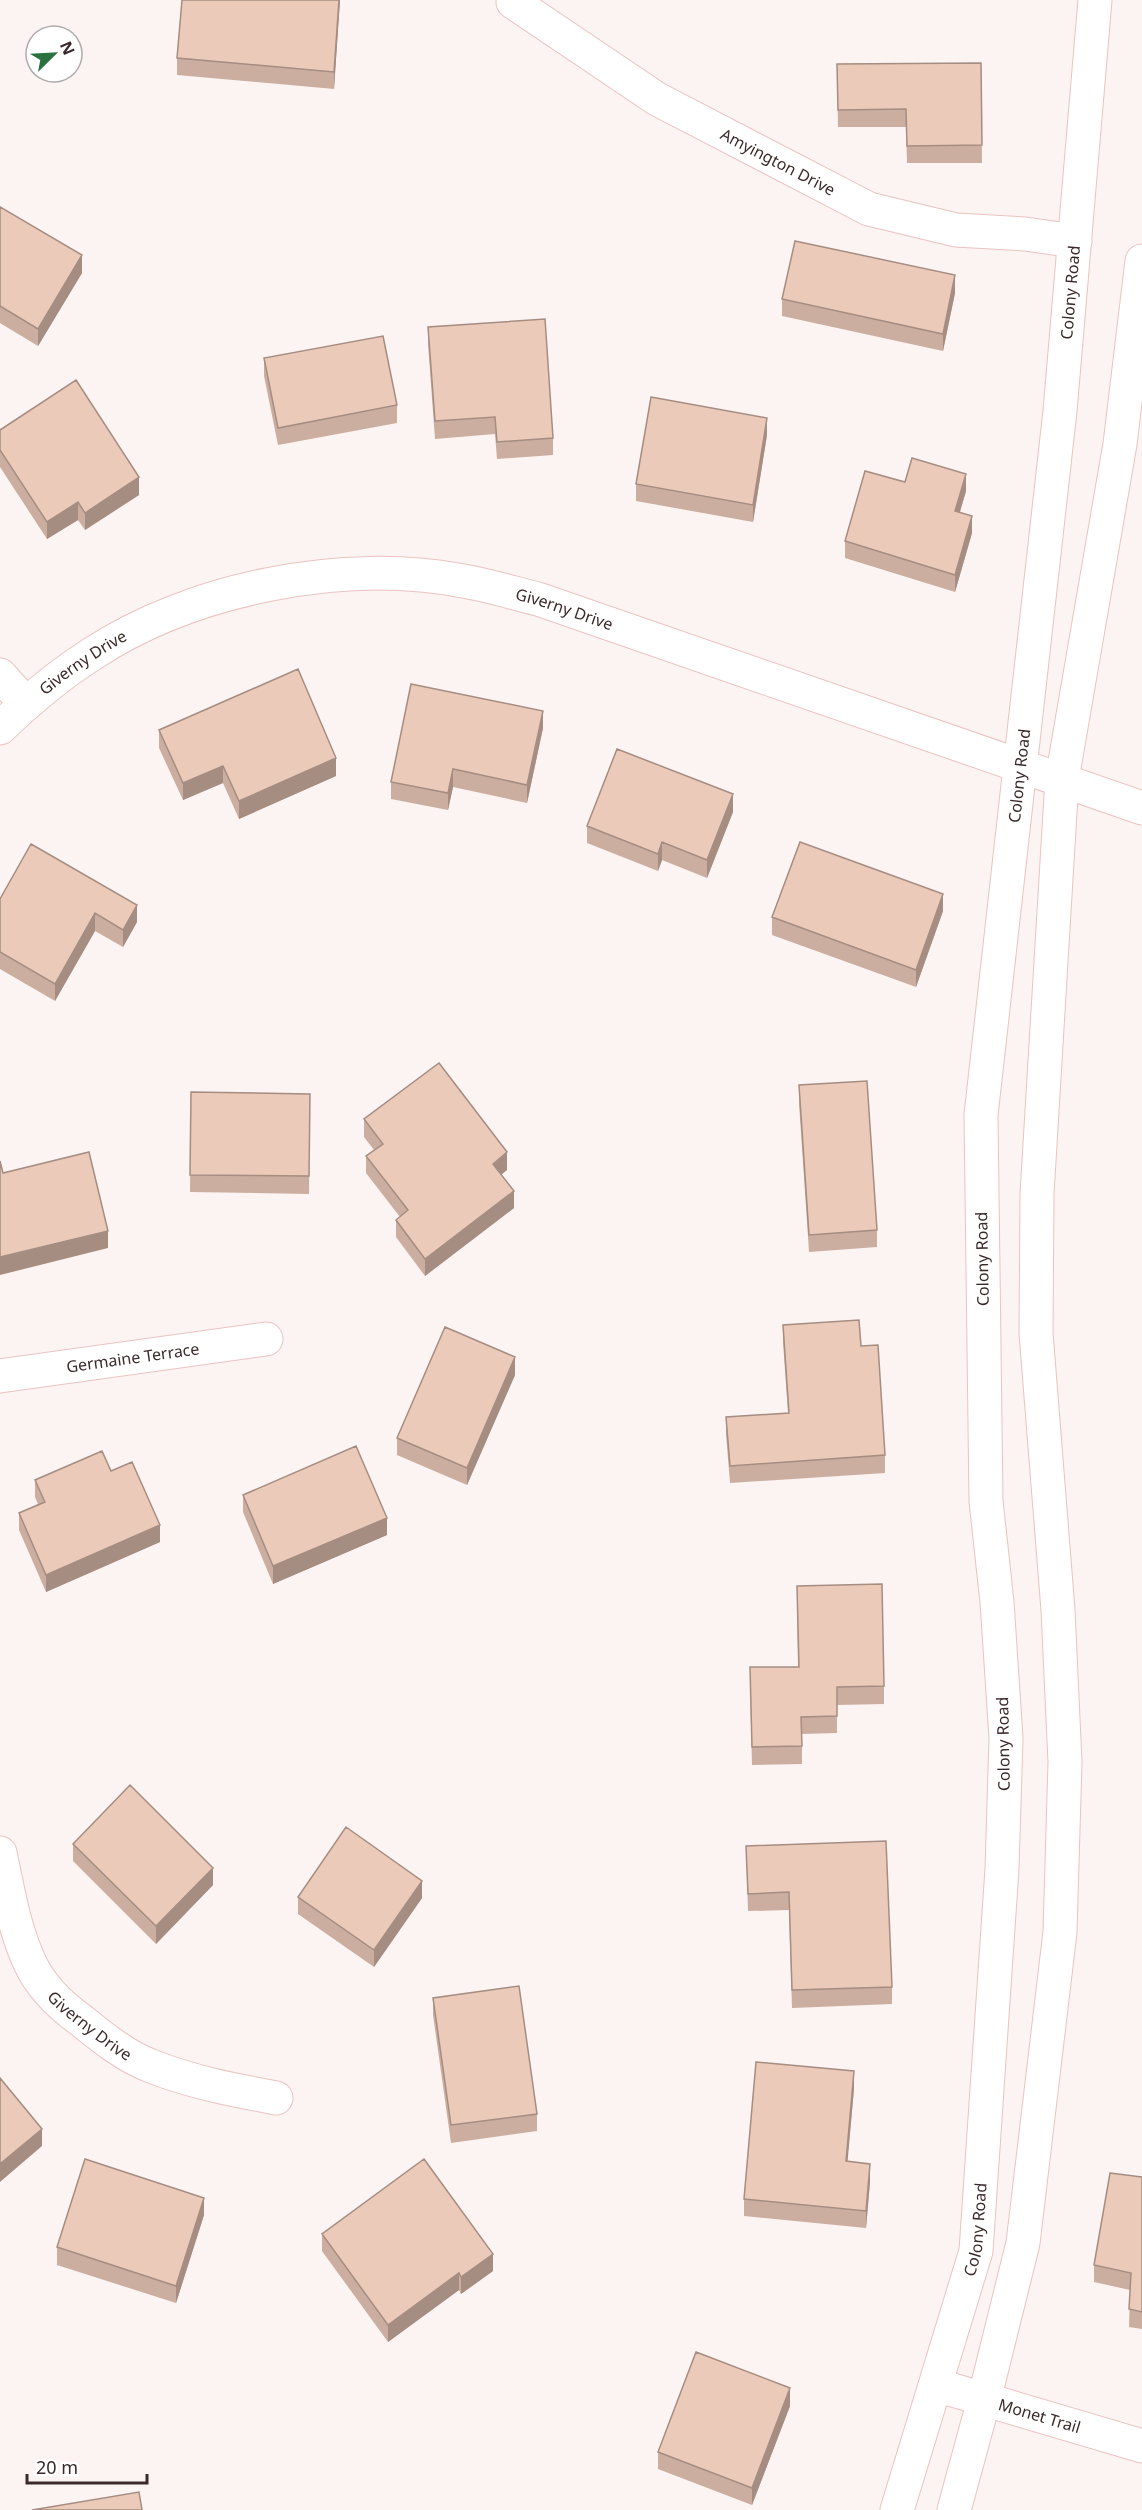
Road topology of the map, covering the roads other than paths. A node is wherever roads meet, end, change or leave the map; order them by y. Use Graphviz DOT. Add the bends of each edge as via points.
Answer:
graph roads {
  1 [pos="1095,0"];
  2 [pos="513,2"];
  3 [pos="1075,241"];
  4 [pos="1142,261"];
  5 [pos="0,675"];
  6 [pos="26,704"];
  7 [pos="0,728"];
  8 [pos="1022,766"];
  9 [pos="1062,779"];
  10 [pos="1142,808"];
  11 [pos="266,1339"];
  12 [pos="0,1376"];
  13 [pos="0,1853"];
  14 [pos="276,2098"];
  15 [pos="936,2385"];
  16 [pos="984,2400"];
  17 [pos="1142,2446"];
  18 [pos="897,2510"];
  19 [pos="954,2510"];
  1 -- 3 [label="main road, Colony Road"];
  2 -- 3 [label="main road, Amyington Drive" via="657,99 869,209 956,230"];
  3 -- 8 [label="main road, Colony Road"];
  4 -- 9 [label="main road" via="1120,444"];
  5 -- 6 [label="main road"];
  6 -- 7 [label="main road, Giverny Drive"];
  6 -- 8 [label="main road, Giverny Drive" via="92,654 126,634 199,603 314,576 384,573 462,580 538,599"];
  8 -- 9 [label="main road, Giverny Drive"];
  8 -- 15 [label="main road, Colony Road" via="981,1115 986,1501 1006,1738 1002,1869 976,2251"];
  9 -- 10 [label="main road, Giverny Drive"];
  9 -- 16 [label="main road" via="1037,1194 1036,1322 1058,1610 1065,1762 1060,1932 1023,2243"];
  11 -- 12 [label="main road, Germaine Terrace"];
  13 -- 14 [label="main road, Giverny Drive" via="16,1926 30,1964 64,2008 115,2047 150,2066"];
  15 -- 16 [label="main road, Monet Trail"];
  15 -- 18 [label="main road, Colony Road"];
  16 -- 17 [label="main road, Monet Trail"];
  16 -- 19 [label="main road"];
}
